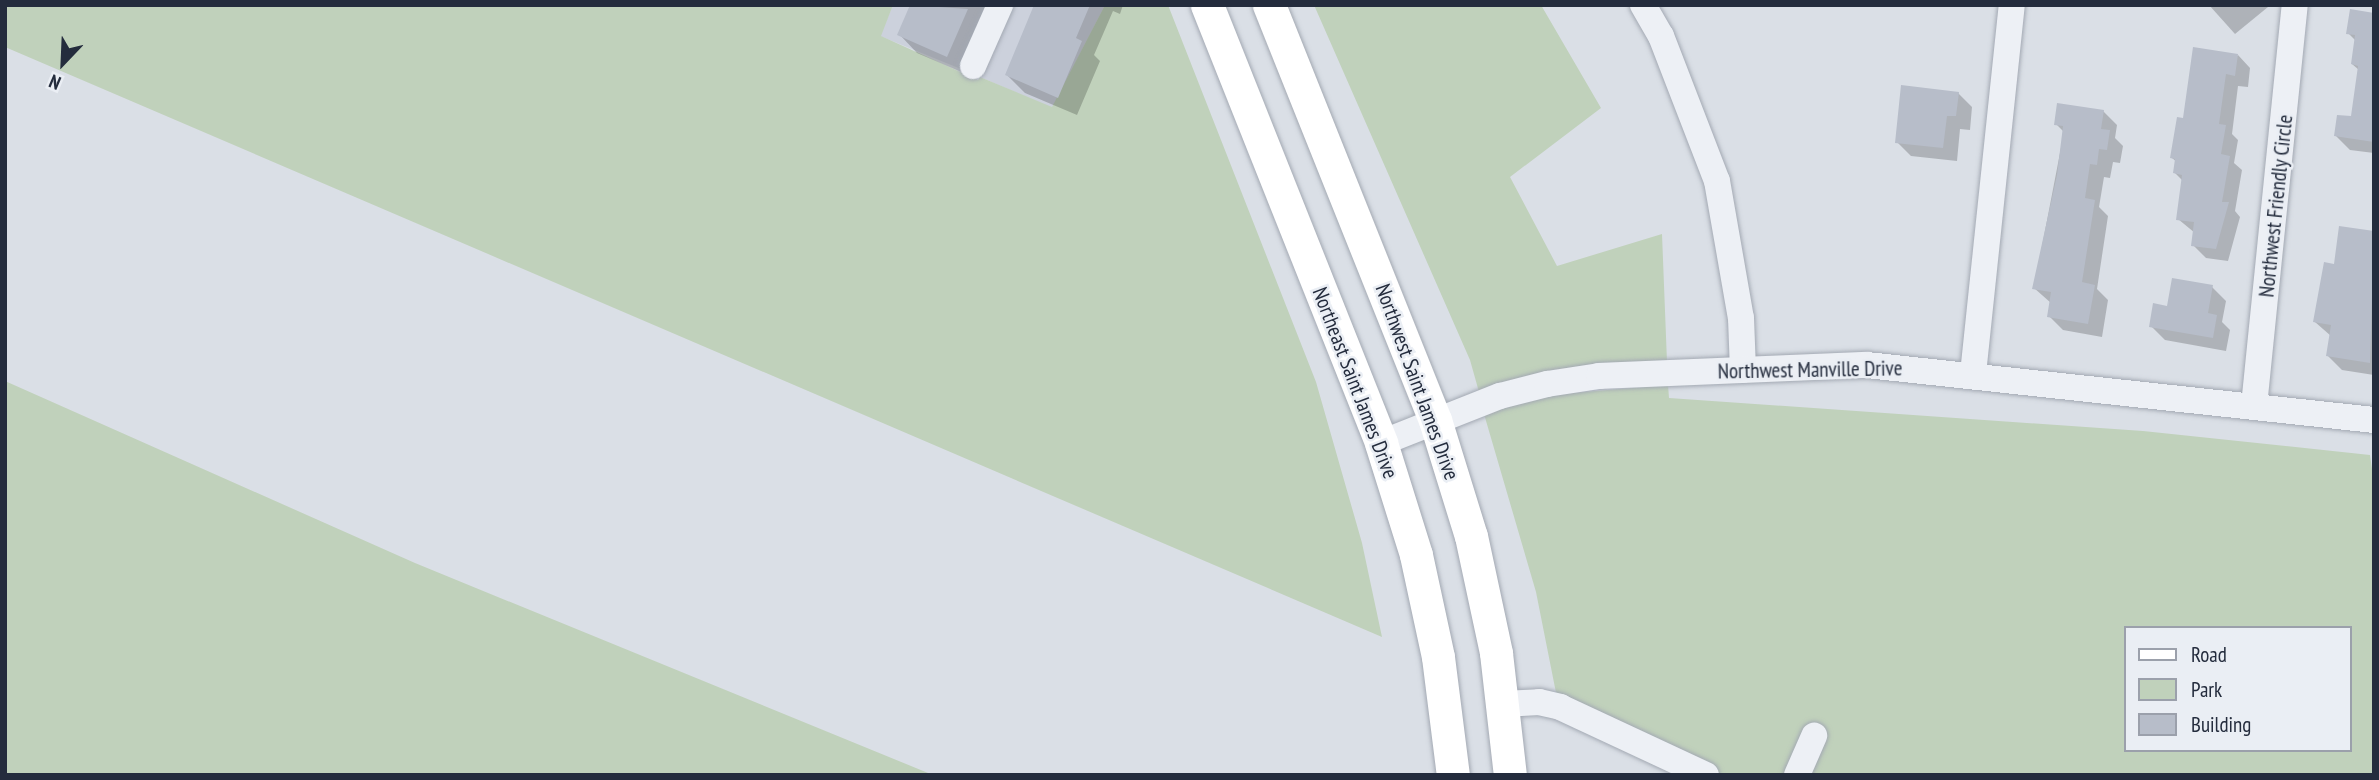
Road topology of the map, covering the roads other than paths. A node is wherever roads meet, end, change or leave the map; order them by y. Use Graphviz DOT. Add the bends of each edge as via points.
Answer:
graph roads {
  1 [pos="1000,5"];
  2 [pos="1207,5"];
  3 [pos="1269,5"];
  4 [pos="1643,5"];
  5 [pos="2012,5"];
  6 [pos="2295,5"];
  7 [pos="973,66"];
  8 [pos="1743,370"];
  9 [pos="1973,373"];
  10 [pos="2254,406"];
  11 [pos="1435,420"];
  12 [pos="2374,421"];
  13 [pos="1381,443"];
  14 [pos="1503,704"];
  15 [pos="1814,736"];
  16 [pos="1453,775"];
  17 [pos="1510,775"];
  18 [pos="1706,775"];
  19 [pos="1797,775"];
  1 -- 7 [label="street"];
  2 -- 13 [label="main road, Northeast Saint James Drive"];
  3 -- 11 [label="main road, Northwest Saint James Drive"];
  4 -- 8 [label="street" via="1675,69 1717,181 1741,318"];
  5 -- 9 [label="street"];
  6 -- 10 [label="street, Northwest Friendly Circle"];
  8 -- 9 [label="street, Northwest Manville Drive" via="1867,365"];
  8 -- 11 [label="street, Northwest Manville Drive" via="1599,376 1547,384"];
  9 -- 10 [label="street, Northwest Manville Drive"];
  10 -- 12 [label="street, Northwest Manville Drive"];
  11 -- 13 [label="street, Northwest Manville Drive"];
  11 -- 14 [label="main road, Northwest Saint James Drive" via="1471,536"];
  13 -- 16 [label="main road, Northeast Saint James Drive" via="1416,555 1438,657"];
  14 -- 17 [label="main road, Northwest Saint James Drive"];
  14 -- 18 [label="street" via="1539,702 1560,707"];
  15 -- 19 [label="street"];
}
